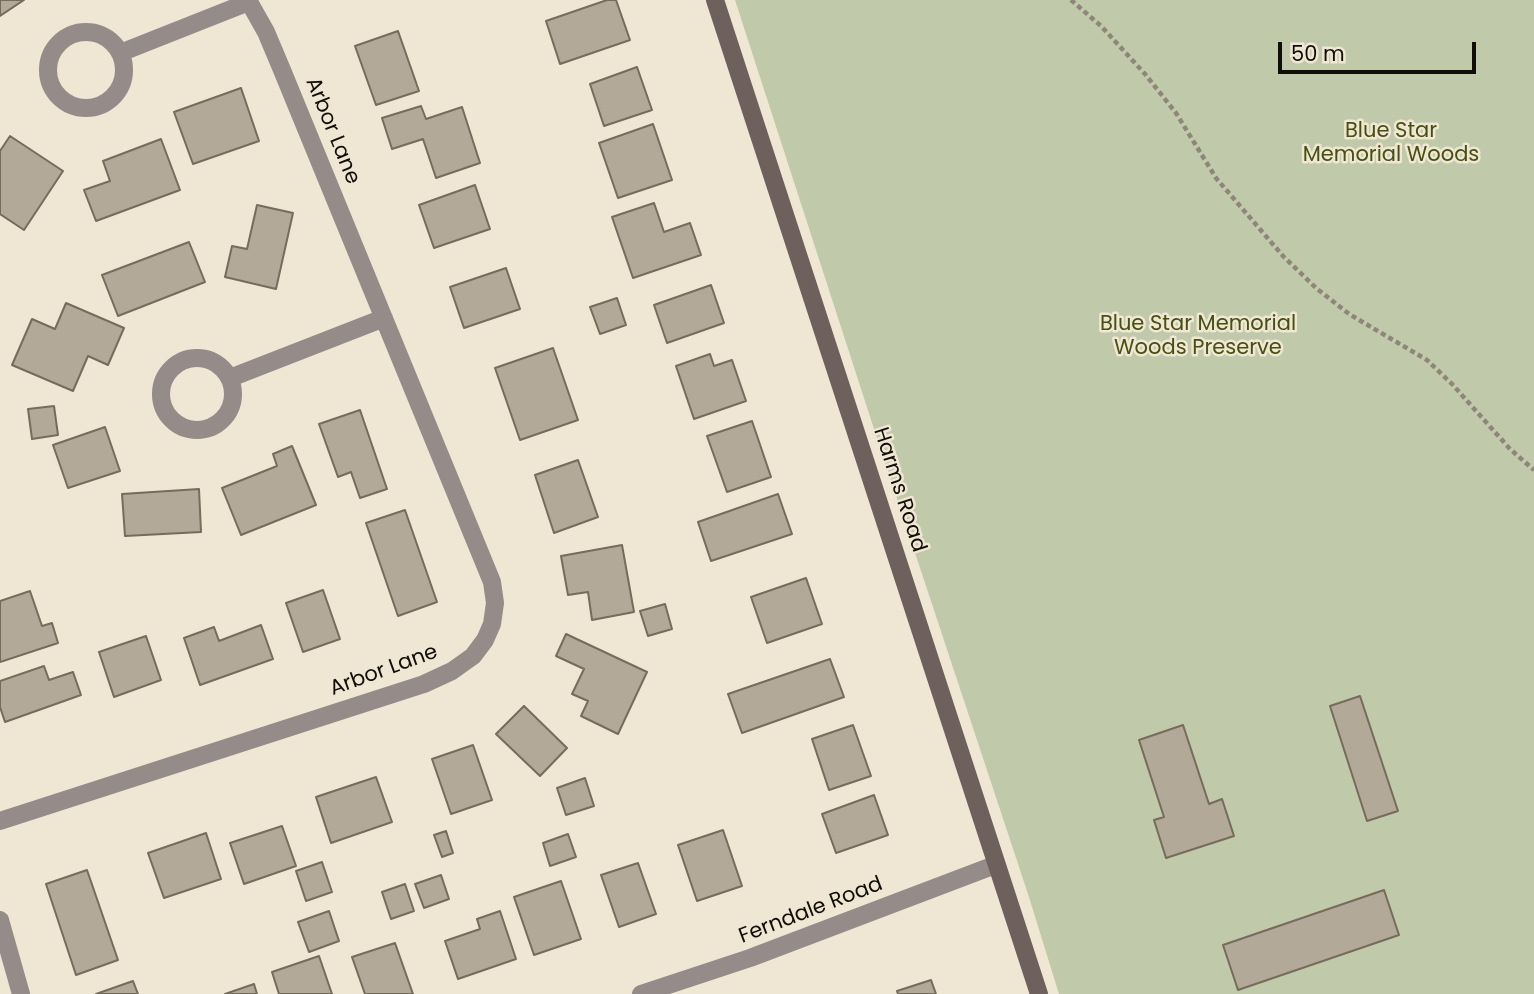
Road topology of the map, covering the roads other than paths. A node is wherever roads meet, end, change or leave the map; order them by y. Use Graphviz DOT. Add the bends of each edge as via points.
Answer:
graph roads {
  1 [pos="715,0"];
  2 [pos="249,1"];
  3 [pos="120,53"];
  4 [pos="384,318"];
  5 [pos="230,377"];
  6 [pos="0,821"];
  7 [pos="995,865"];
  8 [pos="0,920"];
  9 [pos="21,994"];
  10 [pos="641,994"];
  11 [pos="1039,994"];
  1 -- 7 [label="main road, Harms Road"];
  2 -- 3 [label="street, Arbor Lane"];
  2 -- 4 [label="street, Arbor Lane"];
  3 -- 3 [label="street" via="113,43 91,32 66,37 50,56 49,81 55,92 75,107 100,106 111,99 124,78"];
  4 -- 5 [label="street"];
  4 -- 6 [label="street, Arbor Lane" via="492,582 492,625 473,656 424,684"];
  5 -- 5 [label="street" via="213,361 189,358 178,363 169,371 160,393 167,415 176,424 199,431 221,422 233,402"];
  7 -- 10 [label="street, Ferndale Road"];
  7 -- 11 [label="main road, Harms Road"];
  8 -- 9 [label="street"];
}
